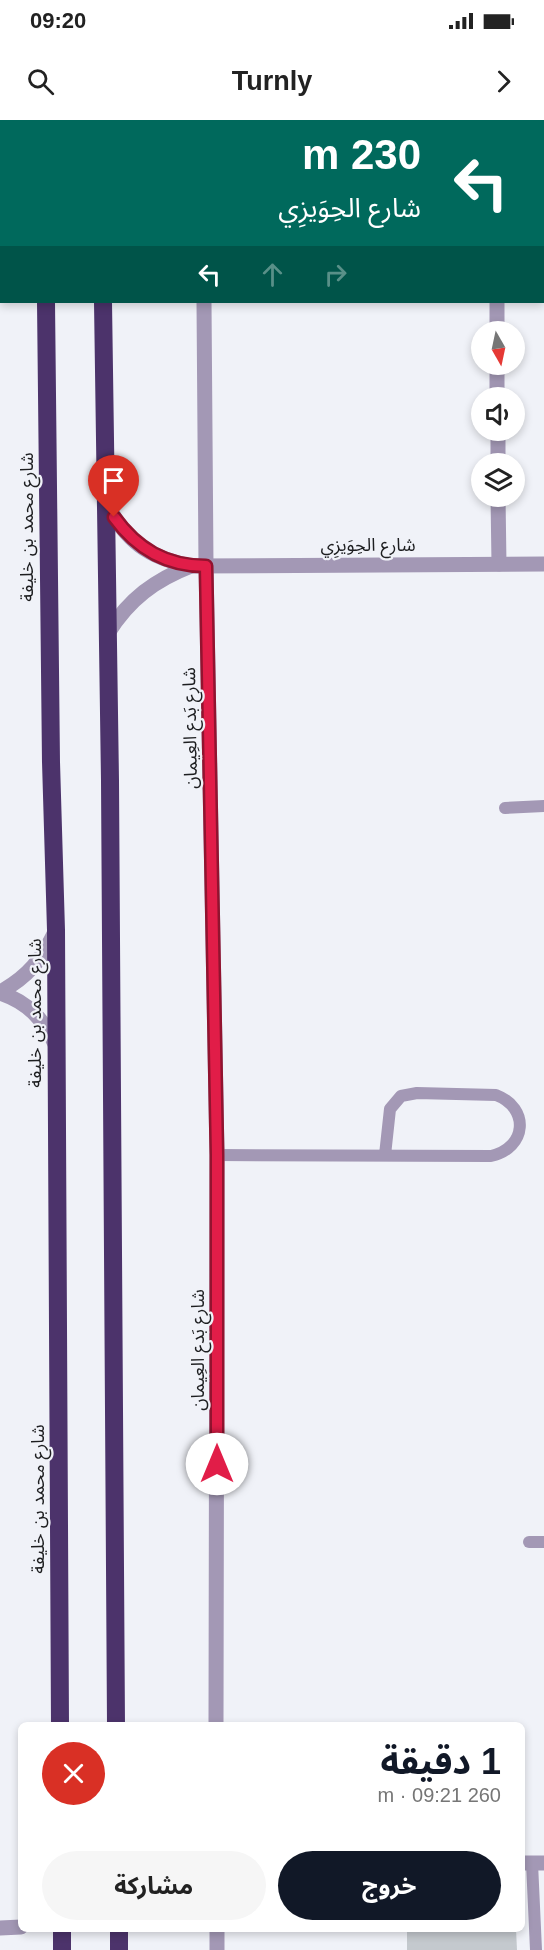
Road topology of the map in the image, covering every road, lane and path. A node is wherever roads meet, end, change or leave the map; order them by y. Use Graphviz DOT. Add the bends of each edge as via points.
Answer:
graph roads {
  1 [pos="46,303"];
  2 [pos="103,303"];
  3 [pos="204,303"];
  4 [pos="497,303"];
  5 [pos="497,321"];
  6 [pos="106,500"];
  7 [pos="498,507"];
  8 [pos="499,564"];
  9 [pos="544,564"];
  10 [pos="199,566"];
  11 [pos="108,633"];
  12 [pos="544,806"];
  13 [pos="505,808"];
  14 [pos="56,930"];
  15 [pos="0,993"];
  16 [pos="56,1046"];
  17 [pos="217,1155"];
  18 [pos="385,1155"];
  19 [pos="529,1542"];
  20 [pos="544,1542"];
  21 [pos="60,1722"];
  22 [pos="117,1722"];
  23 [pos="216,1722"];
  24 [pos="533,1863"];
  25 [pos="18,1927"];
  26 [pos="0,1928"];
  27 [pos="62,1932"];
  28 [pos="217,1932"];
  29 [pos="62,1950"];
  30 [pos="217,1950"];
  31 [pos="536,1950"];
  1 -- 14 [label="highway, شارع محمد بن خليفة"];
  2 -- 6 [label="highway"];
  3 -- 10 [label="street, شارع بَدع العِيمان"];
  4 -- 5 [label="street"];
  6 -- 10 [label="street, شارع الحِوَيزِي" via="119,525 139,546 155,556"];
  6 -- 11 [label="highway"];
  7 -- 8 [label="street"];
  8 -- 9 [label="street, شارع الحِوَيزِي"];
  8 -- 10 [label="street, شارع الحِوَيزِي"];
  10 -- 11 [label="street, شارع الحِوَيزِي" via="161,579 134,598"];
  10 -- 17 [label="street, شارع بَدع العِيمان"];
  11 -- 22 [label="highway"];
  12 -- 13 [label="lane"];
  14 -- 15 [label="street" via="39,962"];
  14 -- 16 [label="highway, شارع محمد بن خليفة"];
  15 -- 16 [label="street" via="34,1012"];
  16 -- 21 [label="highway, شارع محمد بن خليفة"];
  17 -- 18 [label="lane"];
  17 -- 23 [label="street, شارع بَدع العِيمان"];
  18 -- 18 [label="lane" via="500,1154 519,1134 518,1115 513,1106 496,1095 409,1093 395,1100 390,1108"];
  19 -- 20 [label="lane"];
  24 -- 31 [label="lane"];
  25 -- 26 [label="street"];
  27 -- 29 [label="highway"];
  28 -- 30 [label="street"];
}
